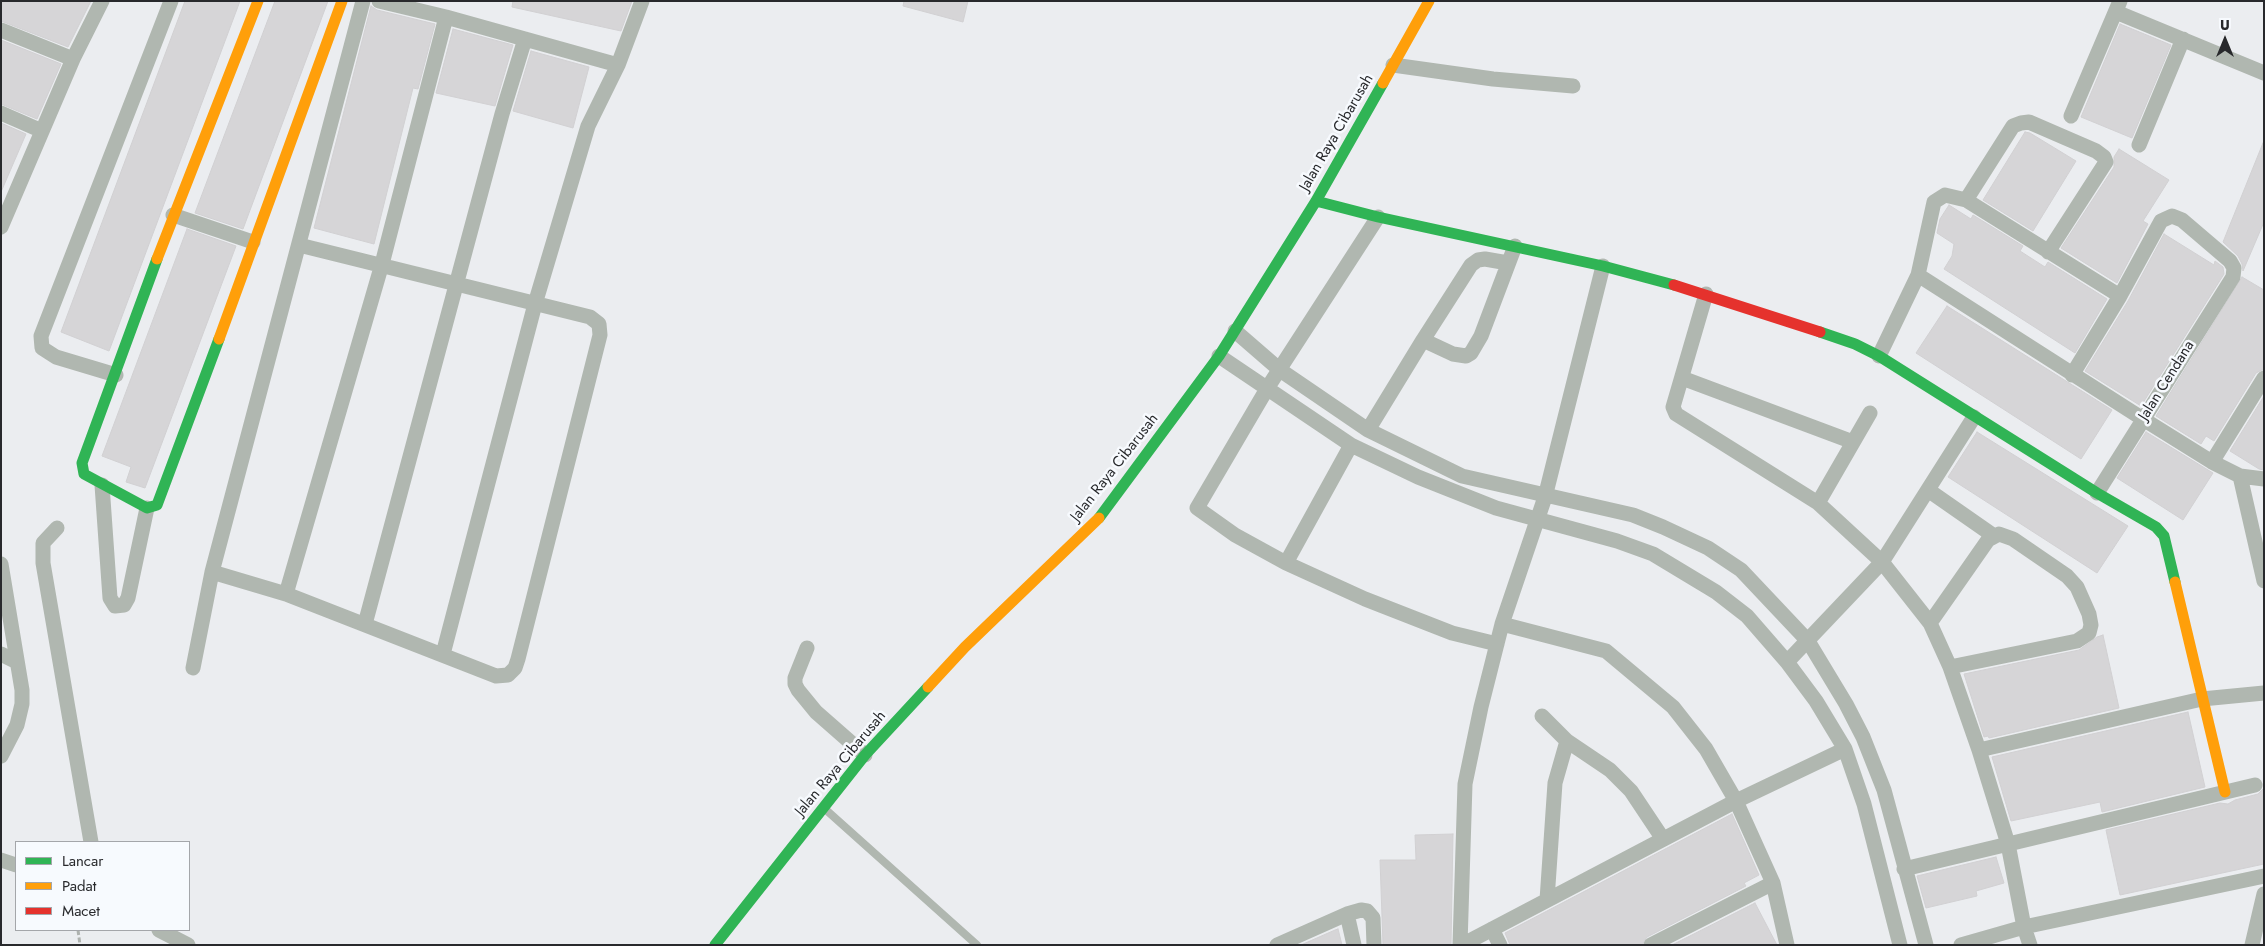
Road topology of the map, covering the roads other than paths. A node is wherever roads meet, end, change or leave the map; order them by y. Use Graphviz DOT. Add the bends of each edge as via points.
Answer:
graph roads {
  1 [pos="102,1"];
  2 [pos="171,1"];
  3 [pos="258,1"];
  4 [pos="342,1"];
  5 [pos="363,1"];
  6 [pos="379,1"];
  7 [pos="642,1"];
  8 [pos="1429,1"];
  9 [pos="2118,7"];
  10 [pos="446,17"];
  11 [pos="1,30"];
  12 [pos="525,39"];
  13 [pos="2183,39"];
  14 [pos="73,59"];
  15 [pos="618,65"];
  16 [pos="1393,65"];
  17 [pos="2264,73"];
  18 [pos="1573,86"];
  19 [pos="1,114"];
  20 [pos="2072,116"];
  21 [pos="42,131"];
  22 [pos="2139,145"];
  23 [pos="1966,200"];
  24 [pos="1316,201"];
  25 [pos="6,204"];
  26 [pos="173,215"];
  27 [pos="1378,217"];
  28 [pos="1,226"];
  29 [pos="253,242"];
  30 [pos="298,245"];
  31 [pos="1515,246"];
  32 [pos="2048,252"];
  33 [pos="1508,263"];
  34 [pos="382,264"];
  35 [pos="1603,266"];
  36 [pos="1918,274"];
  37 [pos="457,283"];
  38 [pos="1706,294"];
  39 [pos="2120,296"];
  40 [pos="535,304"];
  41 [pos="1235,331"];
  42 [pos="1423,340"];
  43 [pos="1219,356"];
  44 [pos="1879,356"];
  45 [pos="1280,370"];
  46 [pos="2072,375"];
  47 [pos="116,376"];
  48 [pos="1682,378"];
  49 [pos="2264,378"];
  50 [pos="1268,388"];
  51 [pos="1870,413"];
  52 [pos="1974,417"];
  53 [pos="2143,419"];
  54 [pos="1368,430"];
  55 [pos="1853,442"];
  56 [pos="1351,445"];
  57 [pos="2212,462"];
  58 [pos="2240,476"];
  59 [pos="2264,479"];
  60 [pos="102,485"];
  61 [pos="1928,490"];
  62 [pos="2097,493"];
  63 [pos="1545,497"];
  64 [pos="1818,503"];
  65 [pos="147,508"];
  66 [pos="1537,519"];
  67 [pos="57,528"];
  68 [pos="1994,536"];
  69 [pos="2260,539"];
  70 [pos="1882,562"];
  71 [pos="1286,563"];
  72 [pos="1,564"];
  73 [pos="212,572"];
  74 [pos="2263,576"];
  75 [pos="286,594"];
  76 [pos="1930,623"];
  77 [pos="365,624"];
  78 [pos="1502,624"];
  79 [pos="1808,640"];
  80 [pos="1497,644"];
  81 [pos="807,648"];
  82 [pos="1,654"];
  83 [pos="444,654"];
  84 [pos="17,662"];
  85 [pos="1787,662"];
  86 [pos="1950,667"];
  87 [pos="193,668"];
  88 [pos="2264,693"];
  89 [pos="2202,699"];
  90 [pos="1542,716"];
  91 [pos="1567,740"];
  92 [pos="1844,749"];
  93 [pos="1979,750"];
  94 [pos="2,753"];
  95 [pos="865,755"];
  96 [pos="2255,785"];
  97 [pos="2225,792"];
  98 [pos="1736,801"];
  99 [pos="823,807"];
  100 [pos="1663,839"];
  101 [pos="91,841"];
  102 [pos="2008,844"];
  103 [pos="1,860"];
  104 [pos="15,866"];
  105 [pos="1904,869"];
  106 [pos="2264,876"];
  107 [pos="1773,883"];
  108 [pos="2264,894"];
  109 [pos="1547,900"];
  110 [pos="1347,914"];
  111 [pos="2024,928"];
  112 [pos="1492,929"];
  113 [pos="161,931"];
  114 [pos="188,945"];
  115 [pos="716,945"];
  116 [pos="976,945"];
  117 [pos="1277,945"];
  118 [pos="1354,945"];
  119 [pos="1374,945"];
  120 [pos="1461,945"];
  121 [pos="1500,945"];
  122 [pos="1651,945"];
  123 [pos="1787,945"];
  124 [pos="1900,945"];
  125 [pos="1926,945"];
  126 [pos="1961,945"];
  127 [pos="2030,945"];
  128 [pos="2252,945"];
  1 -- 14 [label="street"];
  2 -- 47 [label="street" via="41,336 42,348 56,357"];
  3 -- 26 [label="street"];
  4 -- 29 [label="street"];
  5 -- 30 [label="street"];
  6 -- 10 [label="street"];
  7 -- 15 [label="street"];
  8 -- 16 [label="street, Jalan Raya Cibarusah"];
  9 -- 13 [label="street"];
  9 -- 20 [label="street"];
  10 -- 12 [label="street"];
  10 -- 34 [label="street"];
  11 -- 14 [label="street"];
  12 -- 15 [label="street"];
  12 -- 37 [label="street"];
  13 -- 17 [label="street"];
  13 -- 22 [label="street"];
  14 -- 21 [label="street"];
  15 -- 40 [label="street" via="588,126"];
  16 -- 18 [label="street"];
  16 -- 24 [label="street, Jalan Raya Cibarusah"];
  19 -- 21 [label="street"];
  21 -- 25 [label="street"];
  23 -- 32 [label="street"];
  23 -- 32 [label="street" via="2014,126 2021,123 2029,122 2096,151 2106,162"];
  23 -- 36 [label="street" via="1945,195 1934,202"];
  24 -- 27 [label="street"];
  24 -- 41 [label="street, Jalan Raya Cibarusah"];
  25 -- 28 [label="street"];
  26 -- 29 [label="street"];
  26 -- 47 [label="street"];
  27 -- 31 [label="street"];
  27 -- 45 [label="street"];
  29 -- 65 [label="street" via="160,500 157,505"];
  30 -- 34 [label="street"];
  30 -- 73 [label="street"];
  31 -- 33 [label="street"];
  31 -- 35 [label="street"];
  32 -- 39 [label="street"];
  33 -- 42 [label="street" via="1485,259 1471,265"];
  33 -- 42 [label="street" via="1472,353 1466,356 1454,354"];
  34 -- 37 [label="street"];
  34 -- 75 [label="street"];
  35 -- 38 [label="street"];
  35 -- 63 [label="street"];
  36 -- 44 [label="street"];
  36 -- 46 [label="street"];
  37 -- 40 [label="street"];
  37 -- 77 [label="street"];
  38 -- 44 [label="street" via="1855,344"];
  38 -- 48 [label="street"];
  39 -- 46 [label="street"];
  39 -- 53 [label="street, Jalan Cendana" via="2161,221 2172,216 2182,220 2234,268 2233,277"];
  40 -- 83 [label="street"];
  40 -- 83 [label="street" via="596,319 600,335 518,659 508,675 496,676"];
  41 -- 43 [label="street, Jalan Raya Cibarusah"];
  41 -- 45 [label="street"];
  42 -- 54 [label="street"];
  43 -- 50 [label="street"];
  43 -- 95 [label="street, Jalan Raya Cibarusah" via="1099,518 965,647"];
  44 -- 52 [label="street"];
  45 -- 50 [label="street"];
  45 -- 54 [label="street"];
  46 -- 53 [label="street"];
  47 -- 60 [label="street" via="82,463 84,474"];
  48 -- 55 [label="street"];
  48 -- 64 [label="street" via="1674,407 1676,414"];
  49 -- 57 [label="street"];
  50 -- 56 [label="street"];
  50 -- 71 [label="street" via="1197,508 1235,535"];
  51 -- 55 [label="street"];
  52 -- 61 [label="street"];
  52 -- 62 [label="street"];
  53 -- 57 [label="street"];
  53 -- 62 [label="street, Jalan Cendana"];
  54 -- 63 [label="street" via="1462,476"];
  55 -- 64 [label="street"];
  56 -- 66 [label="street" via="1450,490 1496,508"];
  56 -- 71 [label="street"];
  57 -- 58 [label="street"];
  58 -- 59 [label="street"];
  58 -- 69 [label="street"];
  60 -- 65 [label="street"];
  60 -- 65 [label="street" via="110,598 116,606 124,605 128,598"];
  61 -- 68 [label="street"];
  61 -- 70 [label="street"];
  62 -- 89 [label="street" via="2156,527 2164,536"];
  63 -- 66 [label="street"];
  63 -- 79 [label="street" via="1633,516 1708,548 1741,570"];
  64 -- 70 [label="street"];
  66 -- 78 [label="street"];
  66 -- 85 [label="street" via="1617,541 1653,554 1683,571 1746,616"];
  67 -- 101 [label="street" via="43,543 43,563"];
  68 -- 76 [label="street"];
  68 -- 86 [label="street" via="1999,534 2012,539 2078,587 2089,614 2089,633 2077,640"];
  69 -- 74 [label="street"];
  70 -- 76 [label="street"];
  70 -- 79 [label="street"];
  71 -- 80 [label="street" via="1452,633"];
  72 -- 84 [label="street"];
  73 -- 75 [label="street"];
  73 -- 87 [label="street"];
  75 -- 77 [label="street"];
  76 -- 86 [label="street"];
  77 -- 83 [label="street"];
  78 -- 80 [label="street"];
  78 -- 98 [label="street" via="1606,651 1673,707 1706,749"];
  79 -- 85 [label="street"];
  79 -- 105 [label="street" via="1862,737 1884,790"];
  80 -- 120 [label="street" via="1480,707 1465,784"];
  81 -- 95 [label="street" via="794,684 816,712"];
  82 -- 84 [label="street"];
  84 -- 94 [label="street" via="22,704 17,725"];
  85 -- 92 [label="street" via="1816,701"];
  86 -- 93 [label="street"];
  88 -- 89 [label="street"];
  89 -- 93 [label="street"];
  89 -- 97 [label="street"];
  90 -- 91 [label="street"];
  91 -- 100 [label="street" via="1610,770 1631,791"];
  91 -- 109 [label="street" via="1555,783"];
  92 -- 98 [label="street"];
  92 -- 124 [label="street" via="1864,804"];
  93 -- 102 [label="street"];
  95 -- 99 [label="street, Jalan Raya Cibarusah"];
  96 -- 97 [label="street"];
  97 -- 102 [label="street"];
  98 -- 100 [label="street"];
  98 -- 107 [label="street"];
  99 -- 115 [label="street, Jalan Raya Cibarusah"];
  99 -- 116 [label="lane"];
  100 -- 109 [label="street"];
  102 -- 105 [label="street"];
  102 -- 111 [label="street"];
  103 -- 104 [label="street"];
  105 -- 125 [label="street"];
  106 -- 111 [label="street"];
  107 -- 122 [label="street"];
  107 -- 123 [label="street"];
  108 -- 128 [label="street"];
  109 -- 112 [label="street"];
  110 -- 117 [label="street"];
  110 -- 118 [label="street"];
  110 -- 119 [label="street" via="1362,910 1371,914"];
  111 -- 126 [label="street"];
  111 -- 127 [label="street"];
  112 -- 120 [label="street"];
  112 -- 121 [label="street"];
  113 -- 114 [label="street"];
}
